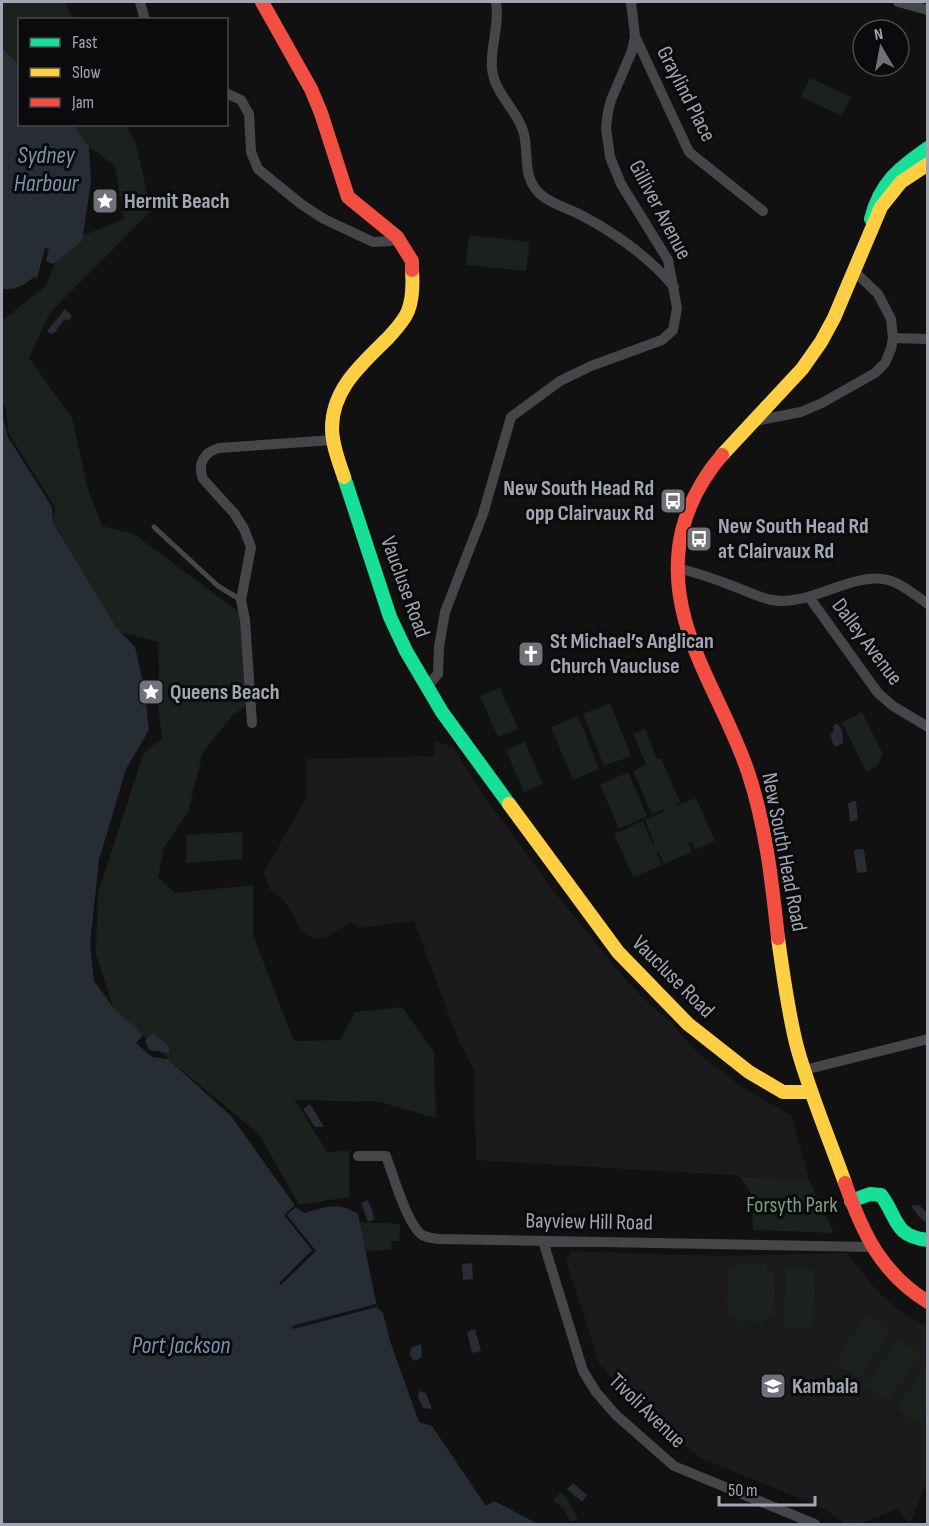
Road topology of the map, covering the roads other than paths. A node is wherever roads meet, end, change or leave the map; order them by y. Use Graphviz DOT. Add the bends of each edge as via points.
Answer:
graph roads {
  1 [pos="140,2"];
  2 [pos="262,2"];
  3 [pos="496,2"];
  4 [pos="631,2"];
  5 [pos="898,2"];
  6 [pos="927,10"];
  7 [pos="144,18"];
  8 [pos="635,36"];
  9 [pos="228,94"];
  10 [pos="927,148"];
  11 [pos="927,164"];
  12 [pos="763,211"];
  13 [pos="870,228"];
  14 [pos="398,237"];
  15 [pos="853,270"];
  16 [pos="674,287"];
  17 [pos="893,338"];
  18 [pos="927,339"];
  19 [pos="755,421"];
  20 [pos="333,440"];
  21 [pos="154,526"];
  22 [pos="677,568"];
  23 [pos="808,597"];
  24 [pos="241,600"];
  25 [pos="927,604"];
  26 [pos="426,687"];
  27 [pos="252,723"];
  28 [pos="927,727"];
  29 [pos="927,1039"];
  30 [pos="804,1070"];
  31 [pos="811,1092"];
  32 [pos="358,1156"];
  33 [pos="851,1201"];
  34 [pos="927,1240"];
  35 [pos="543,1241"];
  36 [pos="872,1247"];
  37 [pos="927,1302"];
  38 [pos="815,1524"];
  1 -- 7 [label="street"];
  2 -- 14 [label="street, Vaucluse Road" via="311,88 348,197"];
  3 -- 16 [label="street" via="493,72 501,95 524,134 526,168 533,186 548,200 579,214 626,244"];
  4 -- 8 [label="street, Gilliver Avenue"];
  5 -- 6 [label="street"];
  8 -- 12 [label="street, Graylind Place" via="689,152"];
  8 -- 16 [label="street, Gilliver Avenue" via="611,99 606,128 610,157 631,203 668,260"];
  9 -- 14 [label="street" via="241,100 249,114 251,152 258,169 324,219 373,242"];
  10 -- 13 [label="street, New South Head Road" via="882,187"];
  11 -- 13 [label="street, New South Head Road" via="895,188"];
  13 -- 15 [label="street, New South Head Road"];
  14 -- 20 [label="street, Vaucluse Road" via="414,270 408,312 340,391 332,419"];
  15 -- 17 [label="street" via="881,298 891,319"];
  15 -- 19 [label="street, New South Head Road" via="821,342 791,384"];
  16 -- 26 [label="street, Gilliver Avenue" via="676,317 668,336 560,381 511,417 483,514 445,612 438,674"];
  17 -- 18 [label="street"];
  17 -- 19 [label="street" via="888,357 875,373 801,412"];
  19 -- 22 [label="street, New South Head Road" via="703,479 686,517"];
  20 -- 24 [label="street" via="219,448 202,460 203,479 234,513 251,547"];
  20 -- 26 [label="street, Vaucluse Road" via="390,617"];
  21 -- 24 [label="lane" via="218,586"];
  22 -- 23 [label="street" via="772,600"];
  22 -- 30 [label="street, New South Head Road" via="681,609 690,639 733,732 754,794 792,1023"];
  23 -- 25 [label="street" via="872,579 888,580"];
  23 -- 28 [label="street, Dalley Avenue" via="878,693"];
  24 -- 27 [label="street"];
  26 -- 31 [label="street, Vaucluse Road" via="605,936 640,975 688,1024 764,1082 783,1092"];
  29 -- 30 [label="street"];
  30 -- 31 [label="street, New South Head Road"];
  31 -- 33 [label="street, New South Head Road"];
  32 -- 35 [label="street, Bayview Hill Road" via="386,1156 412,1223 427,1237"];
  33 -- 34 [label="street" via="870,1194 881,1195 903,1234"];
  33 -- 36 [label="street, New South Head Road"];
  35 -- 36 [label="street, Bayview Hill Road"];
  35 -- 38 [label="street, Tivoli Avenue" via="583,1371 616,1415 674,1466"];
  36 -- 37 [label="street, New South Head Road" via="903,1286"];
}
